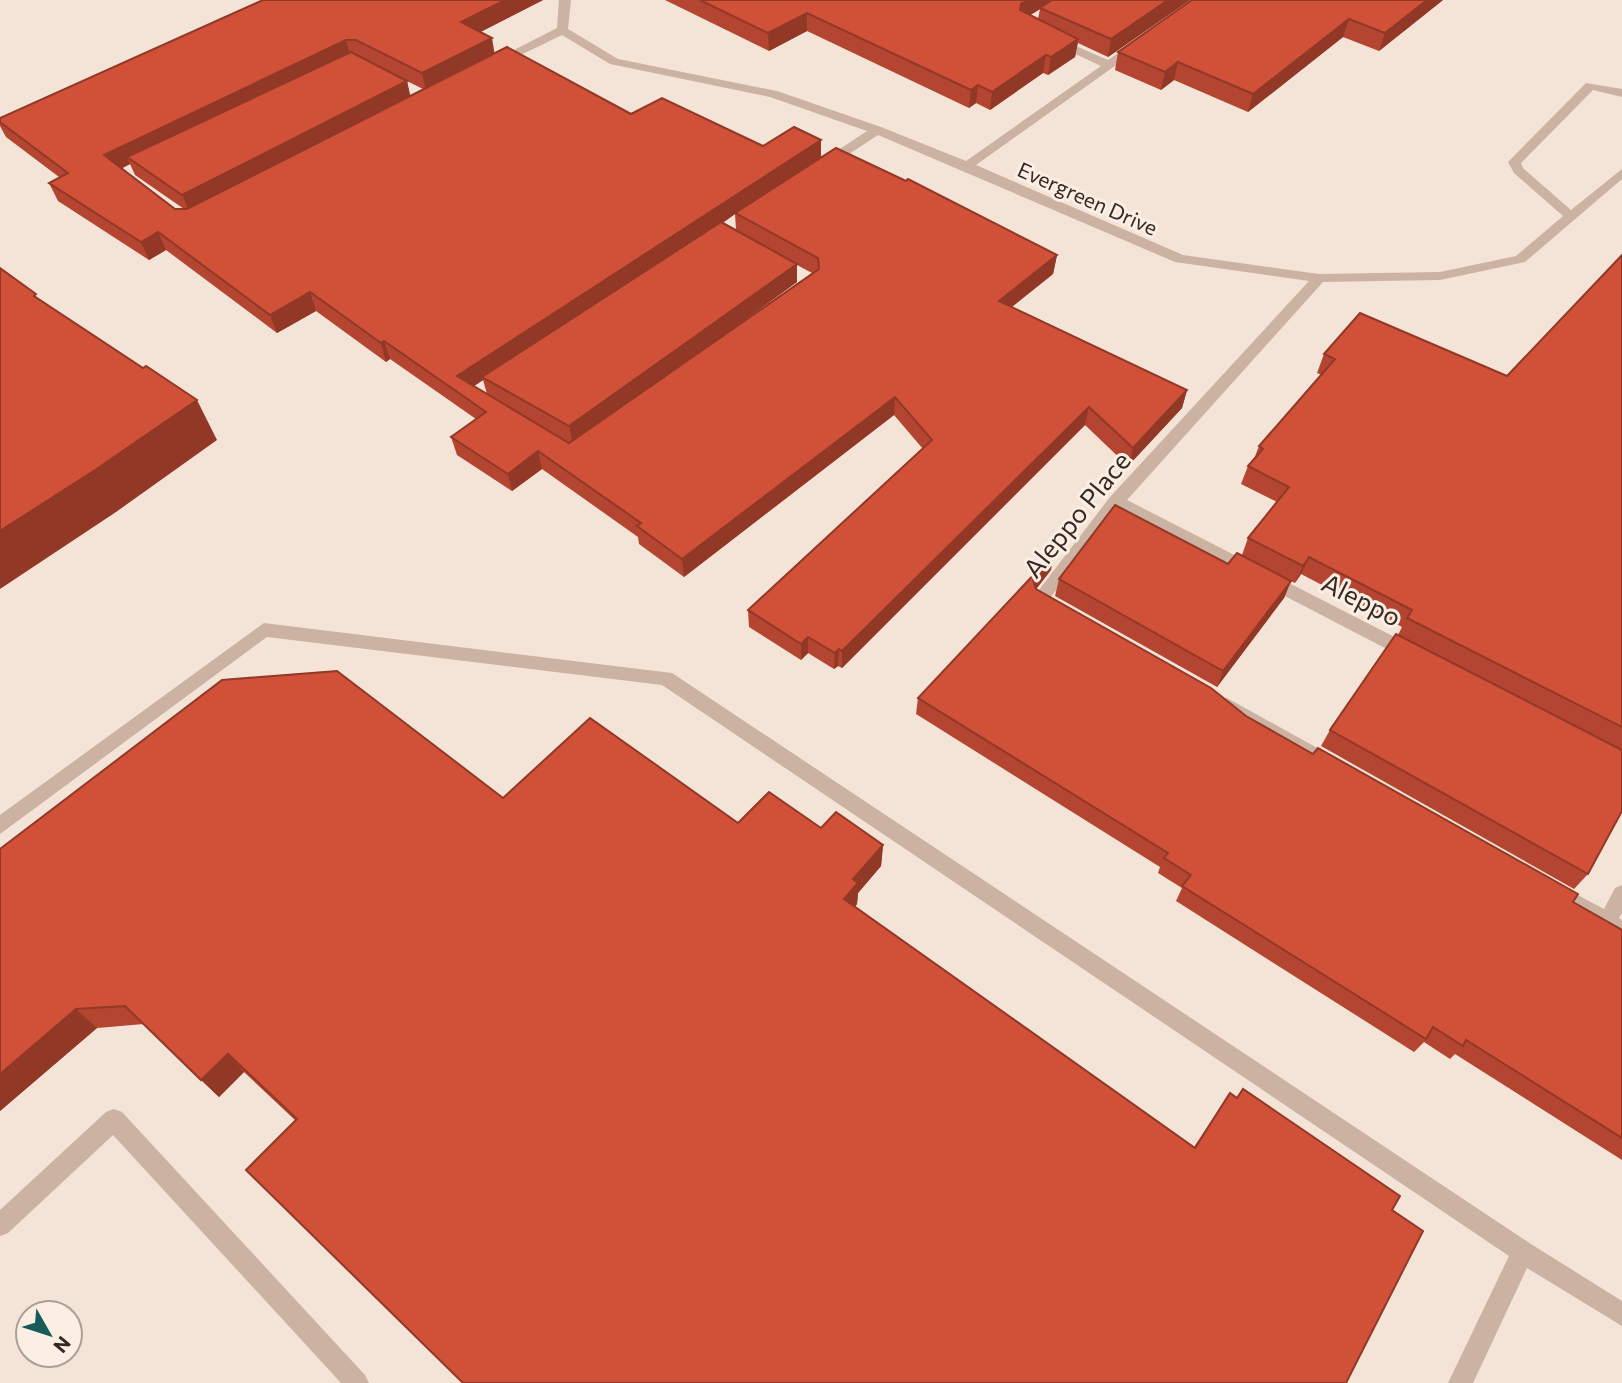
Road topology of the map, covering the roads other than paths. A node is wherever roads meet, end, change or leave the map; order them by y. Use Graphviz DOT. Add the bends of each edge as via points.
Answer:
graph roads {
  1 [pos="565,0"];
  2 [pos="562,30"];
  3 [pos="1151,36"];
  4 [pos="1048,37"];
  5 [pos="1110,65"];
  6 [pos="488,68"];
  7 [pos="1622,93"];
  8 [pos="877,130"];
  9 [pos="967,166"];
  10 [pos="1622,173"];
  11 [pos="811,174"];
  12 [pos="1570,216"];
  13 [pos="1319,278"];
  14 [pos="1116,501"];
  15 [pos="1064,612"];
  16 [pos="1424,660"];
  17 [pos="1209,695"];
  18 [pos="1354,777"];
  19 [pos="0,826"];
  20 [pos="1535,880"];
  21 [pos="1622,894"];
  22 [pos="1615,926"];
  23 [pos="0,1225"];
  24 [pos="1523,1252"];
  25 [pos="1622,1314"];
  26 [pos="357,1383"];
  27 [pos="1460,1383"];
  1 -- 2 [label="lane"];
  2 -- 6 [label="lane"];
  2 -- 8 [label="lane, Evergreen Drive" via="614,62 773,94"];
  3 -- 5 [label="lane"];
  4 -- 5 [label="lane"];
  5 -- 9 [label="lane"];
  7 -- 12 [label="lane" via="1590,86 1514,162"];
  8 -- 9 [label="lane, Evergreen Drive"];
  8 -- 11 [label="lane"];
  9 -- 13 [label="lane, Evergreen Drive" via="1180,259"];
  10 -- 12 [label="lane, Evergreen Drive"];
  12 -- 13 [label="lane, Evergreen Drive" via="1520,259 1440,276"];
  13 -- 14 [label="lane, Aleppo Place"];
  14 -- 15 [label="lane, Aleppo Place" via="1040,599"];
  14 -- 16 [label="lane, Aleppo"];
  17 -- 18 [label="lane"];
  19 -- 24 [label="lane" via="264,630 666,678"];
  20 -- 22 [label="lane"];
  21 -- 22 [label="lane"];
  23 -- 26 [label="lane" via="114,1120"];
  24 -- 25 [label="lane"];
  24 -- 27 [label="lane"];
}
